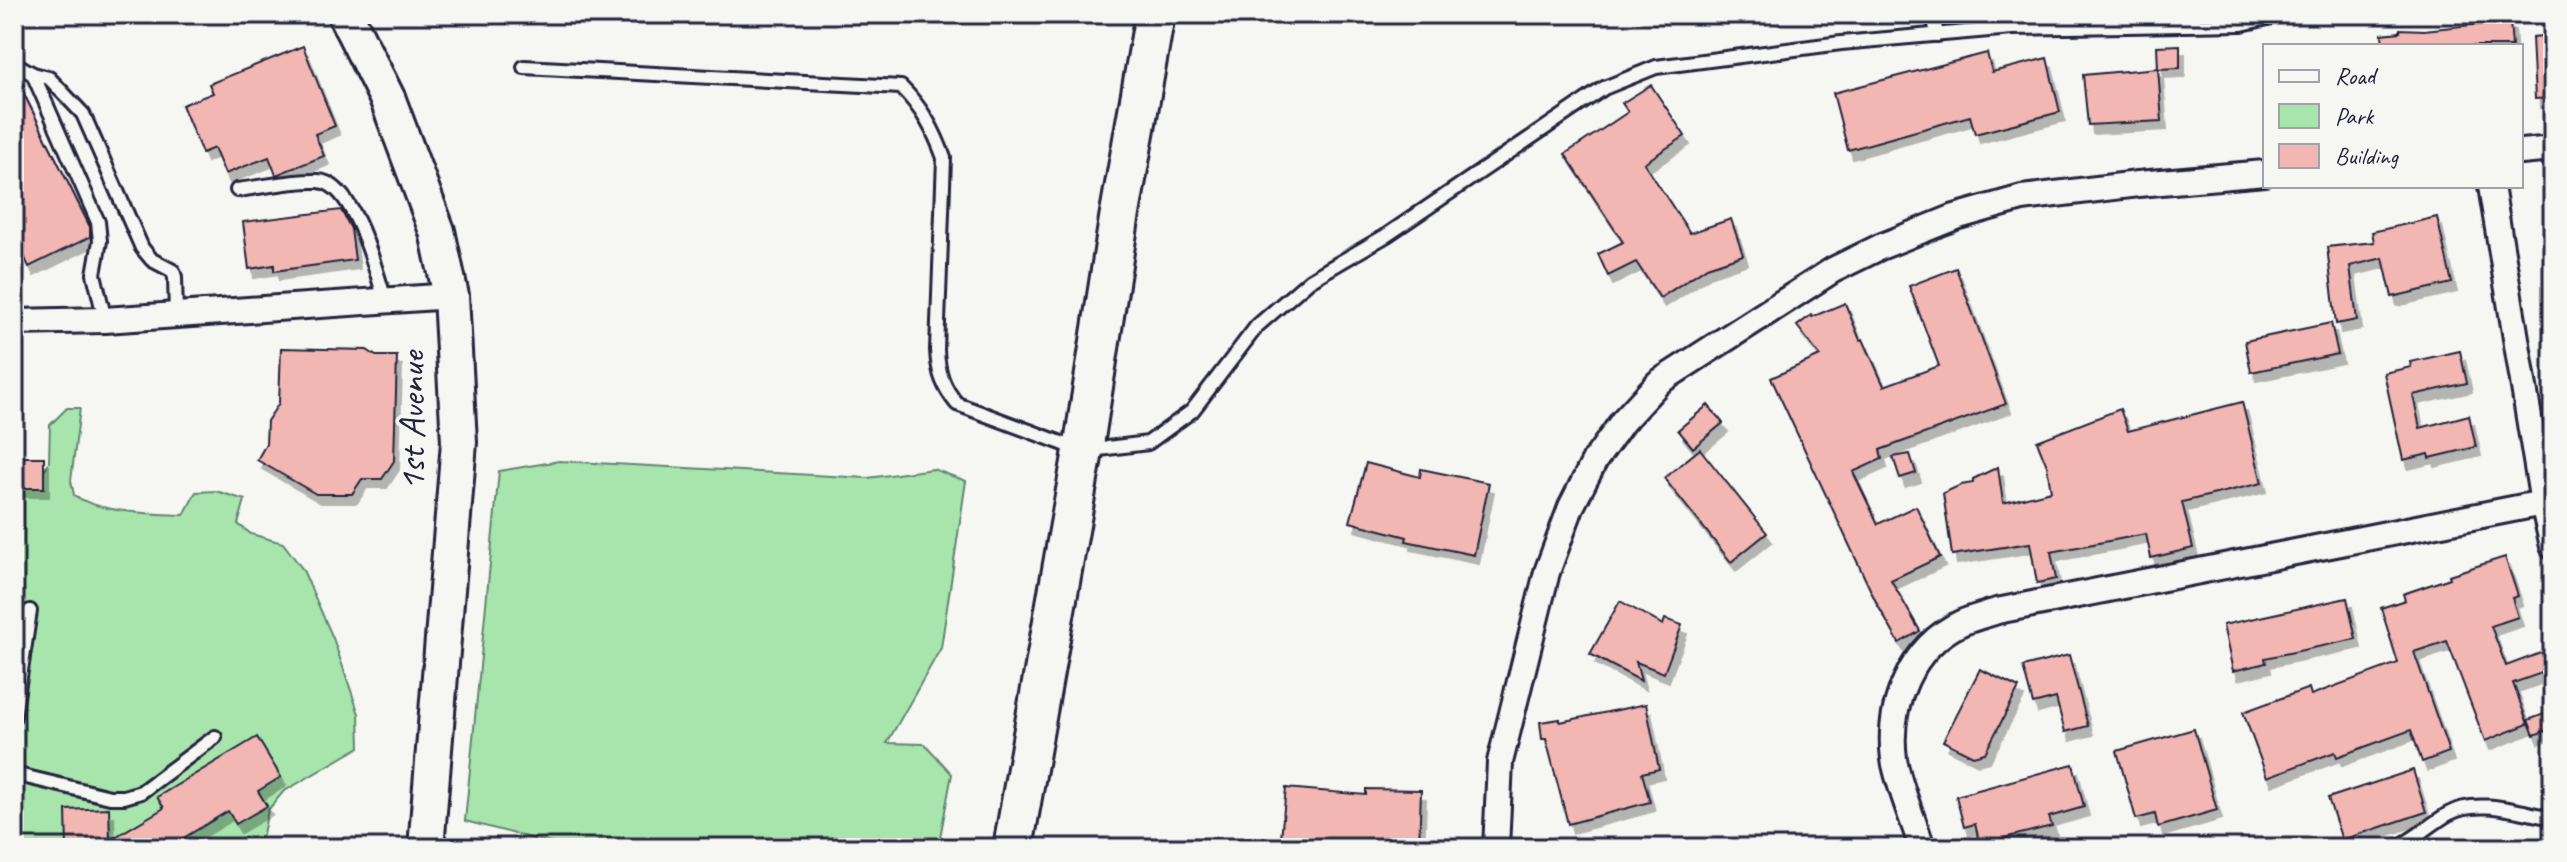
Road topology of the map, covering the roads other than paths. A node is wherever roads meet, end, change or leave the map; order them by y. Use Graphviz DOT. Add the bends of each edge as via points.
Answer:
graph roads {
  1 [pos="345,14"];
  2 [pos="1155,14"];
  3 [pos="1933,14"];
  4 [pos="2285,14"];
  5 [pos="1937,35"];
  6 [pos="14,63"];
  7 [pos="524,67"];
  8 [pos="33,74"];
  9 [pos="2553,149"];
  10 [pos="2523,152"];
  11 [pos="2263,173"];
  12 [pos="2491,188"];
  13 [pos="237,190"];
  14 [pos="451,296"];
  15 [pos="385,300"];
  16 [pos="16,315"];
  17 [pos="176,315"];
  18 [pos="105,320"];
  19 [pos="1083,451"];
  20 [pos="2543,503"];
  21 [pos="2553,546"];
  22 [pos="30,611"];
  23 [pos="14,717"];
  24 [pos="215,737"];
  25 [pos="14,774"];
  26 [pos="2553,818"];
  27 [pos="426,848"];
  28 [pos="1013,848"];
  29 [pos="1496,848"];
  30 [pos="1922,848"];
  31 [pos="2395,848"];
  1 -- 14 [label="street, 1st Avenue" via="388,100 437,231"];
  2 -- 19 [label="main road"];
  3 -- 5 [label="lane"];
  4 -- 5 [label="lane" via="2242,24 2012,28"];
  5 -- 19 [label="lane" via="1656,67 1604,88 1387,235 1310,280 1257,326 1192,411 1148,443"];
  6 -- 8 [label="lane"];
  7 -- 19 [label="lane" via="901,87 919,105 944,158 937,350 946,390 957,404"];
  8 -- 17 [label="lane" via="49,78 83,114 142,248 173,271"];
  8 -- 18 [label="lane" via="98,222 94,274"];
  9 -- 10 [label="street"];
  11 -- 29 [label="street" via="2022,198 1955,217 1833,270 1659,382 1595,460 1547,572 1500,762"];
  12 -- 20 [label="street"];
  13 -- 15 [label="lane" via="319,181 335,188 351,208"];
  14 -- 15 [label="street"];
  14 -- 27 [label="street, 1st Avenue" via="459,442"];
  15 -- 17 [label="street"];
  16 -- 18 [label="street"];
  17 -- 18 [label="street"];
  19 -- 28 [label="main road"];
  20 -- 21 [label="street"];
  20 -- 30 [label="street" via="1997,611 1961,623 1938,638 1915,664 1893,721 1894,760"];
  22 -- 23 [label="lane"];
  24 -- 25 [label="lane" via="141,792 124,797"];
  26 -- 31 [label="lane" via="2478,806 2451,812"];
}
